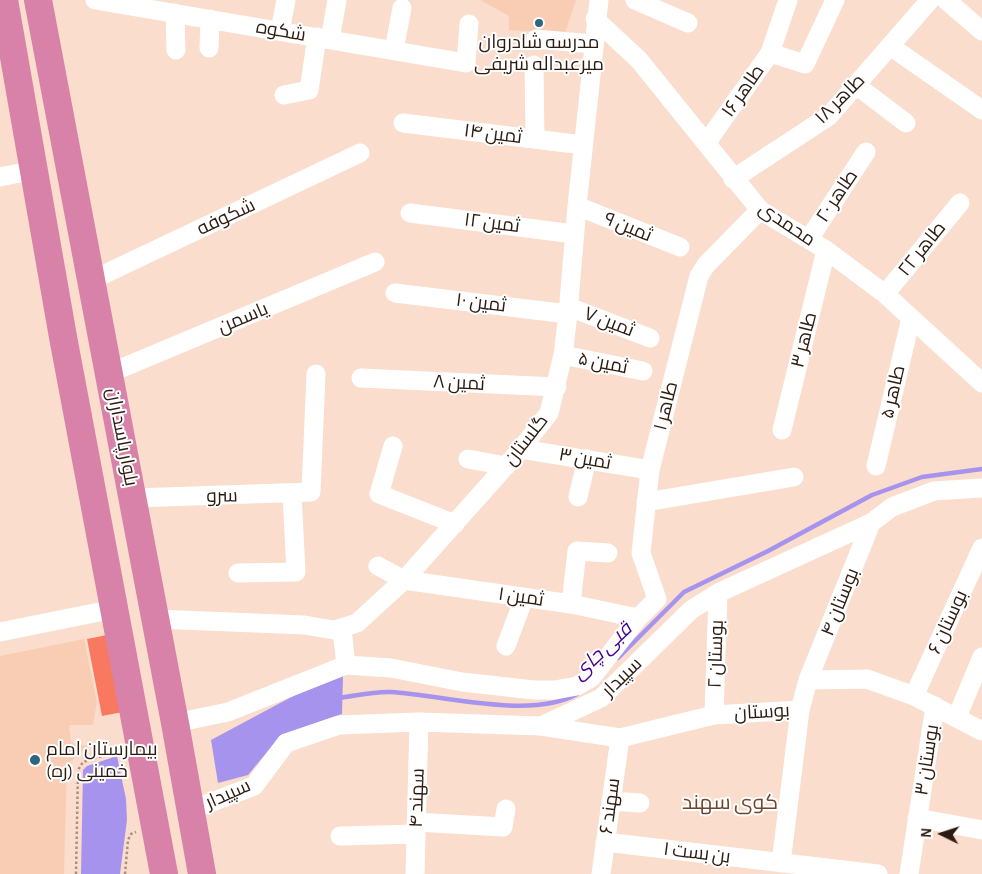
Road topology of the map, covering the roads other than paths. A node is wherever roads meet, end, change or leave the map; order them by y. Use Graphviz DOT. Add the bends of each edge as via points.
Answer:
graph roads {
  1 [pos="4,0"];
  2 [pos="38,0"];
  3 [pos="95,0"];
  4 [pos="286,0"];
  5 [pos="337,0"];
  6 [pos="599,0"];
  7 [pos="635,0"];
  8 [pos="788,0"];
  9 [pos="834,0"];
  10 [pos="930,0"];
  11 [pos="946,0"];
  12 [pos="402,8"];
  13 [pos="200,12"];
  14 [pos="175,14"];
  15 [pos="595,19"];
  16 [pos="688,23"];
  17 [pos="469,24"];
  18 [pos="280,31"];
  19 [pos="982,31"];
  20 [pos="323,38"];
  21 [pos="536,39"];
  22 [pos="593,44"];
  23 [pos="890,46"];
  24 [pos="210,48"];
  25 [pos="176,50"];
  26 [pos="394,50"];
  27 [pos="770,53"];
  28 [pos="534,66"];
  29 [pos="856,85"];
  30 [pos="284,95"];
  31 [pos="982,110"];
  32 [pos="403,123"];
  33 [pos="906,123"];
  34 [pos="535,139"];
  35 [pos="707,142"];
  36 [pos="583,145"];
  37 [pos="866,152"];
  38 [pos="360,153"];
  39 [pos="35,170"];
  40 [pos="0,177"];
  41 [pos="734,179"];
  42 [pos="960,203"];
  43 [pos="576,206"];
  44 [pos="760,210"];
  45 [pos="410,213"];
  46 [pos="574,234"];
  47 [pos="809,239"];
  48 [pos="680,247"];
  49 [pos="826,250"];
  50 [pos="375,262"];
  51 [pos="92,280"];
  52 [pos="395,293"];
  53 [pos="885,294"];
  54 [pos="568,310"];
  55 [pos="911,318"];
  56 [pos="650,338"];
  57 [pos="563,355"];
  58 [pos="643,371"];
  59 [pos="110,373"];
  60 [pos="316,374"];
  61 [pos="361,378"];
  62 [pos="982,383"];
  63 [pos="556,388"];
  64 [pos="782,430"];
  65 [pos="393,446"];
  66 [pos="521,448"];
  67 [pos="468,459"];
  68 [pos="587,459"];
  69 [pos="506,466"];
  70 [pos="876,466"];
  71 [pos="650,470"];
  72 [pos="794,477"];
  73 [pos="982,488"];
  74 [pos="302,493"];
  75 [pos="578,497"];
  76 [pos="133,498"];
  77 [pos="646,502"];
  78 [pos="871,523"];
  79 [pos="455,524"];
  80 [pos="982,548"];
  81 [pos="608,553"];
  82 [pos="378,566"];
  83 [pos="238,573"];
  84 [pos="404,580"];
  85 [pos="718,593"];
  86 [pos="524,598"];
  87 [pos="571,604"];
  88 [pos="114,609"];
  89 [pos="638,618"];
  90 [pos="156,619"];
  91 [pos="342,629"];
  92 [pos="0,632"];
  93 [pos="506,646"];
  94 [pos="982,657"];
  95 [pos="346,665"];
  96 [pos="808,680"];
  97 [pos="914,696"];
  98 [pos="935,706"];
  99 [pos="800,710"];
  100 [pos="714,715"];
  101 [pos="957,717"];
  102 [pos="419,722"];
  103 [pos="176,723"];
  104 [pos="541,726"];
  105 [pos="982,731"];
  106 [pos="620,738"];
  107 [pos="611,801"];
  108 [pos="640,803"];
  109 [pos="506,808"];
  110 [pos="191,810"];
  111 [pos="918,818"];
  112 [pos="416,828"];
  113 [pos="982,830"];
  114 [pos="340,836"];
  115 [pos="605,842"];
  116 [pos="781,864"];
  117 [pos="164,874"];
  118 [pos="202,874"];
  119 [pos="415,874"];
  120 [pos="601,874"];
  121 [pos="878,874"];
  122 [pos="909,874"];
  1 -- 39 [label="highway, بلوار پاسداران"];
  2 -- 51 [label="highway, بلوار پاسداران"];
  3 -- 14 [label="street, شکوه"];
  4 -- 18 [label="street"];
  5 -- 20 [label="street"];
  6 -- 15 [label="street, گلستان"];
  7 -- 16 [label="street"];
  8 -- 27 [label="street"];
  9 -- 27 [label="street, طاهر ۱۶" via="805,64"];
  10 -- 23 [label="street, طاهر ۱۸"];
  11 -- 19 [label="street"];
  12 -- 26 [label="street"];
  13 -- 14 [label="street, شکوه"];
  13 -- 18 [label="street, شکوه"];
  13 -- 24 [label="street"];
  14 -- 25 [label="street"];
  15 -- 22 [label="street, گلستان"];
  15 -- 35 [label="street, محمدی" via="639,60"];
  17 -- 26 [label="street, شکوه" via="466,63"];
  18 -- 20 [label="street, شکوه"];
  20 -- 26 [label="street, شکوه"];
  20 -- 30 [label="street" via="309,90"];
  21 -- 22 [label="street"];
  22 -- 36 [label="street, گلستان"];
  23 -- 29 [label="street, طاهر ۱۸"];
  23 -- 31 [label="street"];
  27 -- 35 [label="street, طاهر ۱۶"];
  28 -- 34 [label="street"];
  29 -- 33 [label="street"];
  29 -- 41 [label="street, طاهر ۱۸" via="829,116"];
  32 -- 34 [label="street, ثمین ۱۴"];
  34 -- 36 [label="street, ثمین ۱۴"];
  35 -- 41 [label="street, محمدی"];
  36 -- 43 [label="street, گلستان"];
  37 -- 47 [label="street, طاهر ۲۰"];
  38 -- 51 [label="street, شکوفه"];
  39 -- 40 [label="street"];
  39 -- 88 [label="highway, بلوار پاسداران"];
  41 -- 44 [label="street, محمدی"];
  42 -- 53 [label="street, طاهر ۲۲"];
  43 -- 46 [label="street, گلستان"];
  43 -- 48 [label="street, ثمین ۹"];
  44 -- 47 [label="street, محمدی"];
  44 -- 71 [label="street, طاهر ۱" via="699,276"];
  45 -- 46 [label="street, ثمین ۱۲"];
  46 -- 54 [label="street, گلستان"];
  47 -- 49 [label="street, محمدی"];
  49 -- 53 [label="street, محمدی"];
  49 -- 64 [label="street, طاهر ۳"];
  50 -- 59 [label="street, یاسمن"];
  51 -- 59 [label="highway, بلوار پاسداران"];
  52 -- 54 [label="street, ثمین ۱۰"];
  53 -- 55 [label="street, محمدی"];
  54 -- 56 [label="street, ثمین ۷"];
  54 -- 57 [label="street, گلستان"];
  55 -- 62 [label="street, محمدی"];
  55 -- 70 [label="street, طاهر ۵"];
  57 -- 58 [label="street, ثمین ۵"];
  57 -- 63 [label="street, گلستان"];
  59 -- 76 [label="highway, بلوار پاسداران"];
  60 -- 74 [label="street"];
  61 -- 63 [label="street, ثمین ۸"];
  63 -- 66 [label="street, گلستان" via="549,413"];
  65 -- 79 [label="street" via="380,494"];
  66 -- 68 [label="street, ثمین ۳"];
  66 -- 69 [label="street, گلستان"];
  67 -- 69 [label="street"];
  68 -- 71 [label="street, ثمین ۳"];
  68 -- 75 [label="street"];
  69 -- 79 [label="street, گلستان"];
  71 -- 77 [label="street, طاهر ۱"];
  72 -- 77 [label="street"];
  73 -- 78 [label="street, سپیدار" via="934,491 892,507"];
  74 -- 76 [label="street, سرو"];
  74 -- 83 [label="street" via="296,572"];
  76 -- 90 [label="highway, بلوار پاسداران"];
  77 -- 89 [label="street, طاهر ۱" via="641,553 657,599"];
  78 -- 85 [label="street, سپیدار"];
  78 -- 96 [label="street, بوستان ۴"];
  79 -- 84 [label="street, گلستان"];
  80 -- 97 [label="street, بوستان ۶"];
  81 -- 87 [label="street" via="577,551"];
  82 -- 84 [label="street, ثمین ۱"];
  84 -- 86 [label="street, ثمین ۱"];
  84 -- 91 [label="street, گلستان" via="357,623"];
  85 -- 100 [label="street, بوستان ۲"];
  85 -- 104 [label="street, سپیدار" via="691,610 601,698"];
  86 -- 87 [label="street, ثمین ۱"];
  86 -- 93 [label="street"];
  87 -- 89 [label="street, ثمین ۱"];
  88 -- 92 [label="street"];
  88 -- 117 [label="highway, بلوار پاسداران"];
  89 -- 95 [label="street" via="592,677 577,686 555,690 462,682 390,668"];
  90 -- 91 [label="street"];
  90 -- 103 [label="highway, بلوار پاسداران"];
  91 -- 95 [label="street"];
  94 -- 101 [label="street"];
  95 -- 103 [label="street" via="228,712"];
  96 -- 97 [label="street, بوستان" via="867,679"];
  96 -- 99 [label="street, بوستان"];
  97 -- 98 [label="street, بوستان"];
  98 -- 101 [label="street, بوستان"];
  98 -- 111 [label="street, بوستان ۳"];
  99 -- 100 [label="street, بوستان"];
  99 -- 116 [label="street"];
  100 -- 106 [label="street, بوستان"];
  101 -- 105 [label="street, بوستان"];
  102 -- 104 [label="street, سپیدار"];
  102 -- 110 [label="street, سپیدار" via="339,725 286,742 254,786"];
  102 -- 112 [label="street, سهند ۴"];
  103 -- 110 [label="highway, بلوار پاسداران"];
  104 -- 106 [label="street, بوستان"];
  106 -- 107 [label="street, سهند ۶"];
  107 -- 108 [label="street"];
  107 -- 115 [label="street, سهند ۶"];
  109 -- 112 [label="street" via="504,827"];
  110 -- 118 [label="highway, بلوار پاسداران"];
  111 -- 113 [label="street"];
  111 -- 122 [label="street, بوستان ۳"];
  112 -- 114 [label="street"];
  112 -- 119 [label="street, سهند ۴"];
  115 -- 116 [label="street, بن بست ۱"];
  115 -- 120 [label="street, سهند ۶"];
  116 -- 121 [label="street, بن بست ۱"];
}
